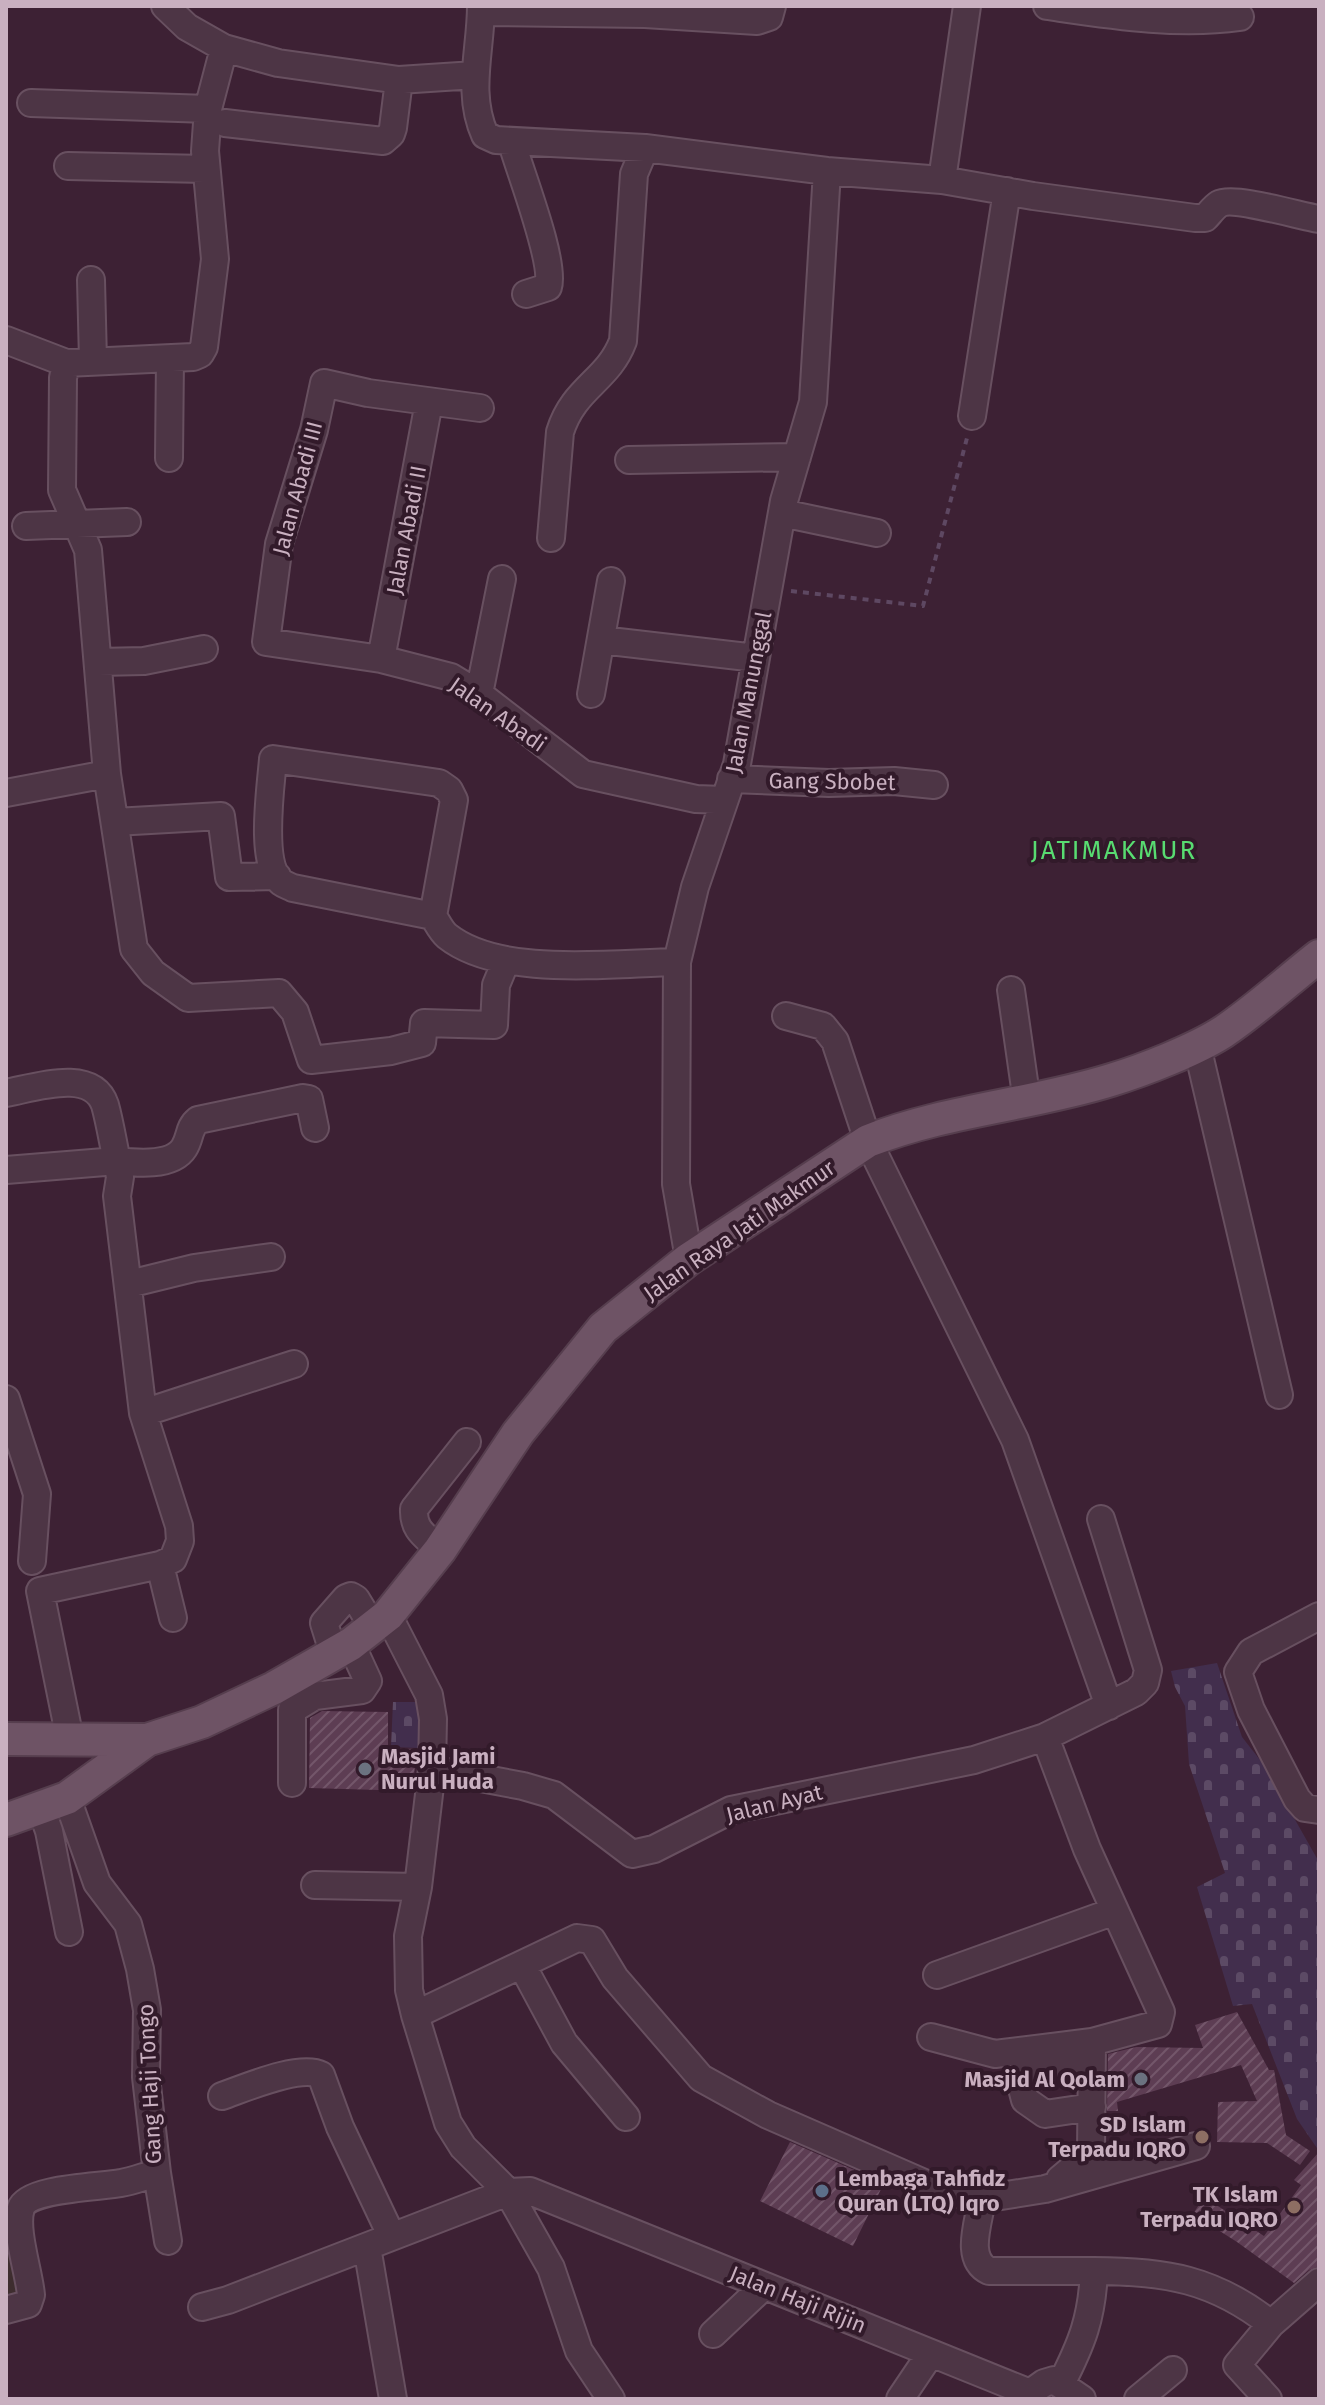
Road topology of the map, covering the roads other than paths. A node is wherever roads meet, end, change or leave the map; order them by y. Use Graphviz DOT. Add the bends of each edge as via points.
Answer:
graph roads {
  1 [pos="165,6"];
  2 [pos="772,6"];
  3 [pos="967,6"];
  4 [pos="1047,6"];
  5 [pos="481,9"];
  6 [pos="1240,17"];
  7 [pos="224,48"];
  8 [pos="475,75"];
  9 [pos="399,80"];
  10 [pos="31,103"];
  11 [pos="217,116"];
  12 [pos="512,143"];
  13 [pos="645,148"];
  14 [pos="68,166"];
  15 [pos="205,169"];
  16 [pos="827,171"];
  17 [pos="942,180"];
  18 [pos="1007,191"];
  19 [pos="1319,219"];
  20 [pos="91,280"];
  21 [pos="526,294"];
  22 [pos="6,340"];
  23 [pos="170,359"];
  24 [pos="93,361"];
  25 [pos="66,363"];
  26 [pos="429,402"];
  27 [pos="480,408"];
  28 [pos="972,416"];
  29 [pos="797,457"];
  30 [pos="169,458"];
  31 [pos="629,460"];
  32 [pos="782,513"];
  33 [pos="76,522"];
  34 [pos="127,522"];
  35 [pos="26,526"];
  36 [pos="877,533"];
  37 [pos="551,538"];
  38 [pos="502,579"];
  39 [pos="611,581"];
  40 [pos="601,640"];
  41 [pos="266,642"];
  42 [pos="204,649"];
  43 [pos="756,658"];
  44 [pos="381,659"];
  45 [pos="98,662"];
  46 [pos="479,694"];
  47 [pos="591,694"];
  48 [pos="107,774"];
  49 [pos="934,785"];
  50 [pos="727,790"];
  51 [pos="6,793"];
  52 [pos="115,822"];
  53 [pos="277,876"];
  54 [pos="433,916"];
  55 [pos="1319,956"];
  56 [pos="506,961"];
  57 [pos="677,962"];
  58 [pos="1011,990"];
  59 [pos="786,1016"];
  60 [pos="1197,1046"];
  61 [pos="6,1093"];
  62 [pos="1027,1102"];
  63 [pos="315,1128"];
  64 [pos="868,1141"];
  65 [pos="117,1161"];
  66 [pos="6,1170"];
  67 [pos="271,1257"];
  68 [pos="689,1259"];
  69 [pos="129,1284"];
  70 [pos="294,1364"];
  71 [pos="1279,1395"];
  72 [pos="6,1399"];
  73 [pos="143,1413"];
  74 [pos="467,1442"];
  75 [pos="1101,1519"];
  76 [pos="440,1550"];
  77 [pos="32,1561"];
  78 [pos="160,1565"];
  79 [pos="1319,1616"];
  80 [pos="173,1618"];
  81 [pos="362,1635"];
  82 [pos="283,1699"];
  83 [pos="1109,1706"];
  84 [pos="1045,1737"];
  85 [pos="6,1739"];
  86 [pos="70,1739"];
  87 [pos="147,1740"];
  88 [pos="432,1769"];
  89 [pos="292,1783"];
  90 [pos="54,1803"];
  91 [pos="1319,1810"];
  92 [pos="6,1820"];
  93 [pos="315,1885"];
  94 [pos="418,1887"];
  95 [pos="1115,1911"];
  96 [pos="69,1932"];
  97 [pos="522,1965"];
  98 [pos="937,1975"];
  99 [pos="415,2015"];
  100 [pos="931,2037"];
  101 [pos="1092,2052"];
  102 [pos="222,2096"];
  103 [pos="1092,2107"];
  104 [pos="626,2117"];
  105 [pos="1196,2146"];
  106 [pos="157,2173"];
  107 [pos="1045,2189"];
  108 [pos="508,2192"];
  109 [pos="982,2199"];
  110 [pos="391,2235"];
  111 [pos="168,2241"];
  112 [pos="367,2247"];
  113 [pos="1094,2271"];
  114 [pos="1319,2282"];
  115 [pos="764,2286"];
  116 [pos="202,2307"];
  117 [pos="6,2310"];
  118 [pos="1271,2324"];
  119 [pos="713,2334"];
  120 [pos="931,2353"];
  121 [pos="1173,2370"];
  122 [pos="1072,2392"];
  123 [pos="1028,2396"];
  124 [pos="393,2399"];
  125 [pos="611,2399"];
  126 [pos="900,2399"];
  127 [pos="1138,2399"];
  128 [pos="1268,2399"];
  1 -- 7 [label="street" via="187,27"];
  2 -- 5 [label="street" via="769,17 757,21"];
  3 -- 17 [label="street"];
  4 -- 6 [label="street" via="1206,22"];
  5 -- 8 [label="street"];
  7 -- 9 [label="street" via="278,63"];
  7 -- 11 [label="street"];
  8 -- 9 [label="street"];
  8 -- 12 [label="street" via="485,135"];
  9 -- 11 [label="street" via="393,128 383,141"];
  10 -- 11 [label="street"];
  11 -- 15 [label="street"];
  12 -- 13 [label="street"];
  12 -- 21 [label="street" via="548,256 548,287"];
  13 -- 16 [label="street"];
  13 -- 37 [label="street" via="634,174 623,341 617,357 575,399 565,417"];
  14 -- 15 [label="street"];
  15 -- 23 [label="street" via="215,259 204,347 193,357"];
  16 -- 17 [label="street"];
  16 -- 29 [label="street, Jalan Manunggal" via="813,402"];
  17 -- 18 [label="street"];
  18 -- 19 [label="street" via="1195,218 1205,218 1219,204 1245,202"];
  18 -- 28 [label="street"];
  20 -- 24 [label="street"];
  22 -- 25 [label="street"];
  23 -- 24 [label="street"];
  23 -- 30 [label="street"];
  24 -- 25 [label="street"];
  25 -- 33 [label="street" via="62,490"];
  26 -- 27 [label="street"];
  26 -- 41 [label="street, Jalan Abadi III" via="324,383 279,544"];
  26 -- 44 [label="street, Jalan Abadi II"];
  29 -- 31 [label="street"];
  29 -- 32 [label="street, Jalan Manunggal"];
  32 -- 36 [label="street"];
  32 -- 43 [label="street, Jalan Manunggal"];
  33 -- 34 [label="street"];
  33 -- 35 [label="street"];
  33 -- 45 [label="street" via="88,550"];
  38 -- 46 [label="street"];
  39 -- 40 [label="street"];
  40 -- 43 [label="street"];
  40 -- 47 [label="street"];
  41 -- 44 [label="street, Jalan Abadi"];
  42 -- 45 [label="street" via="144,661"];
  43 -- 50 [label="street, Jalan Manunggal" via="745,729"];
  44 -- 46 [label="street, Jalan Abadi" via="451,677"];
  45 -- 48 [label="street"];
  46 -- 50 [label="street, Jalan Abadi" via="583,774 696,799"];
  48 -- 51 [label="street"];
  48 -- 52 [label="street"];
  49 -- 50 [label="street, Gang Sbobet" via="894,781"];
  50 -- 57 [label="street, Jalan Manunggal"];
  52 -- 53 [label="street" via="221,816 229,877"];
  52 -- 56 [label="street" via="134,949 153,973 188,998 279,993 295,1012 311,1060 422,1043 424,1023 494,1025 496,985"];
  53 -- 54 [label="street" via="293,888"];
  53 -- 54 [label="street" via="268,829 273,759 439,783 454,800"];
  54 -- 56 [label="street" via="445,934 465,947"];
  55 -- 60 [label="main road, Jalan Raya Jati Makmur" via="1223,1032"];
  56 -- 57 [label="street"];
  57 -- 68 [label="street, Jalan Manunggal" via="676,1184"];
  58 -- 62 [label="street"];
  59 -- 64 [label="street" via="823,1026 835,1041"];
  60 -- 62 [label="main road, Jalan Raya Jati Makmur" via="1112,1080"];
  60 -- 71 [label="street"];
  61 -- 65 [label="street" via="60,1083 94,1089 104,1102"];
  62 -- 64 [label="main road, Jalan Raya Jati Makmur" via="946,1117"];
  63 -- 65 [label="street" via="312,1103 303,1098 198,1120 176,1156"];
  64 -- 68 [label="main road, Jalan Raya Jati Makmur"];
  64 -- 83 [label="street" via="1015,1440"];
  65 -- 66 [label="street"];
  65 -- 69 [label="street"];
  67 -- 69 [label="street"];
  68 -- 76 [label="main road, Jalan Raya Jati Makmur" via="603,1328 518,1433"];
  69 -- 73 [label="street"];
  70 -- 73 [label="street"];
  72 -- 77 [label="street" via="37,1494"];
  73 -- 78 [label="street" via="179,1526 176,1555"];
  74 -- 76 [label="street" via="414,1509 417,1528"];
  75 -- 83 [label="street, Jalan Ayat" via="1148,1670 1136,1692"];
  76 -- 81 [label="main road, Jalan Raya Jati Makmur"];
  78 -- 80 [label="street"];
  78 -- 86 [label="street" via="40,1591"];
  79 -- 91 [label="street" via="1251,1652 1238,1672 1251,1710 1297,1799 1305,1808"];
  81 -- 82 [label="main road, Jalan Raya Jati Makmur"];
  81 -- 82 [label="street" via="368,1681 362,1690"];
  81 -- 88 [label="street" via="429,1695"];
  82 -- 87 [label="main road, Jalan Raya Jati Makmur"];
  82 -- 89 [label="street"];
  83 -- 84 [label="street, Jalan Ayat"];
  84 -- 88 [label="street, Jalan Ayat" via="974,1760 731,1810 654,1849 632,1854 554,1795"];
  84 -- 95 [label="street"];
  85 -- 86 [label="main road, Jalan Raya Jati Makmur"];
  86 -- 87 [label="main road, Jalan Raya Jati Makmur"];
  87 -- 90 [label="main road"];
  88 -- 94 [label="street"];
  90 -- 92 [label="main road"];
  90 -- 96 [label="street" via="49,1831"];
  90 -- 106 [label="street, Gang Haji Tongo" via="97,1883 128,1924 147,2010 146,2077"];
  93 -- 94 [label="street"];
  94 -- 99 [label="street" via="408,1936"];
  95 -- 98 [label="street"];
  95 -- 101 [label="street" via="1161,2018 1158,2024"];
  97 -- 99 [label="street"];
  97 -- 104 [label="street" via="564,2043"];
  97 -- 109 [label="street" via="577,1938 592,1940 615,1978 701,2078 768,2115 940,2190"];
  99 -- 108 [label="street" via="448,2123 463,2147"];
  100 -- 101 [label="street" via="995,2054"];
  101 -- 103 [label="street"];
  101 -- 103 [label="street" via="1019,2077 1025,2100 1045,2114"];
  102 -- 110 [label="street" via="284,2075 321,2075"];
  103 -- 107 [label="street" via="1091,2153"];
  105 -- 107 [label="street"];
  106 -- 111 [label="street"];
  106 -- 117 [label="street, Gang Haji Tongo" via="124,2183 48,2192 24,2202 19,2222 31,2295 28,2304"];
  107 -- 109 [label="street"];
  108 -- 110 [label="street"];
  108 -- 115 [label="street, Jalan Haji Rijin" via="530,2191"];
  108 -- 125 [label="street" via="551,2268 579,2351"];
  109 -- 113 [label="street" via="974,2256 980,2267"];
  110 -- 112 [label="street"];
  112 -- 116 [label="street"];
  112 -- 124 [label="street"];
  113 -- 118 [label="street" via="1164,2273 1195,2282 1245,2304"];
  113 -- 122 [label="street"];
  114 -- 118 [label="street"];
  115 -- 119 [label="street"];
  115 -- 120 [label="street, Jalan Haji Rijin"];
  118 -- 128 [label="street" via="1237,2365"];
  120 -- 123 [label="street, Jalan Haji Rijin"];
  120 -- 126 [label="street"];
  121 -- 127 [label="street"];
  122 -- 123 [label="street, Jalan Haji Rijin" via="1054,2380"];
}
